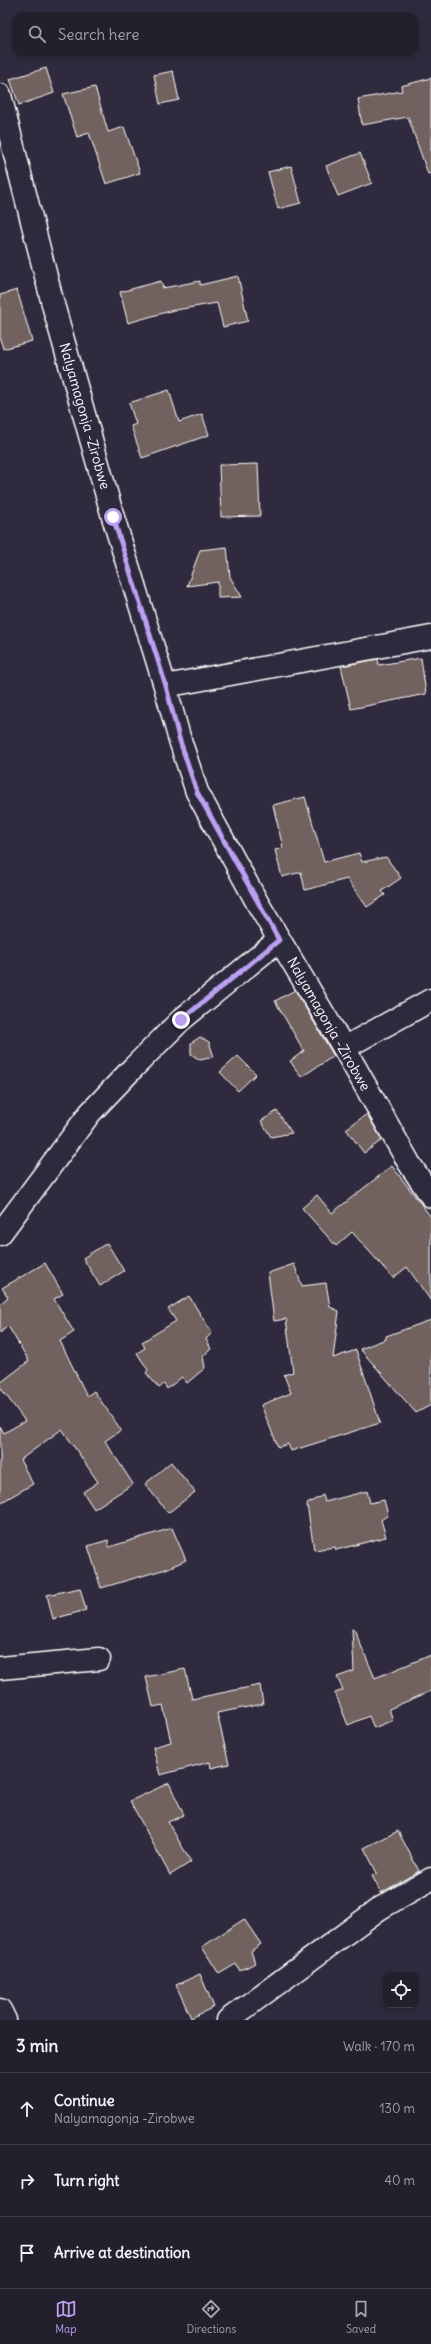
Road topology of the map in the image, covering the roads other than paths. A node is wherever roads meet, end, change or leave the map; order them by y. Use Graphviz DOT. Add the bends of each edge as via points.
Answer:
graph roads {
  1 [pos="0,95"];
  2 [pos="431,637"];
  3 [pos="166,686"];
  4 [pos="279,940"];
  5 [pos="431,1000"];
  6 [pos="344,1048"];
  7 [pos="431,1196"];
  8 [pos="0,1234"];
  9 [pos="98,1659"];
  10 [pos="0,1668"];
  11 [pos="431,1879"];
  12 [pos="0,2010"];
  13 [pos="5,2020"];
  14 [pos="228,2020"];
  1 -- 3 [label="street, Nalyamagonja -Zirobwe" via="54,308"];
  2 -- 3 [label="street"];
  3 -- 4 [label="street, Nalyamagonja -Zirobwe" via="179,738 197,792"];
  4 -- 6 [label="street, Nalyamagonja -Zirobwe"];
  4 -- 8 [label="street" via="181,1020 90,1113"];
  5 -- 6 [label="street"];
  6 -- 7 [label="street, Nalyamagonja -Zirobwe" via="409,1163"];
  9 -- 10 [label="street"];
  11 -- 14 [label="street" via="379,1909"];
  12 -- 13 [label="street"];
}
